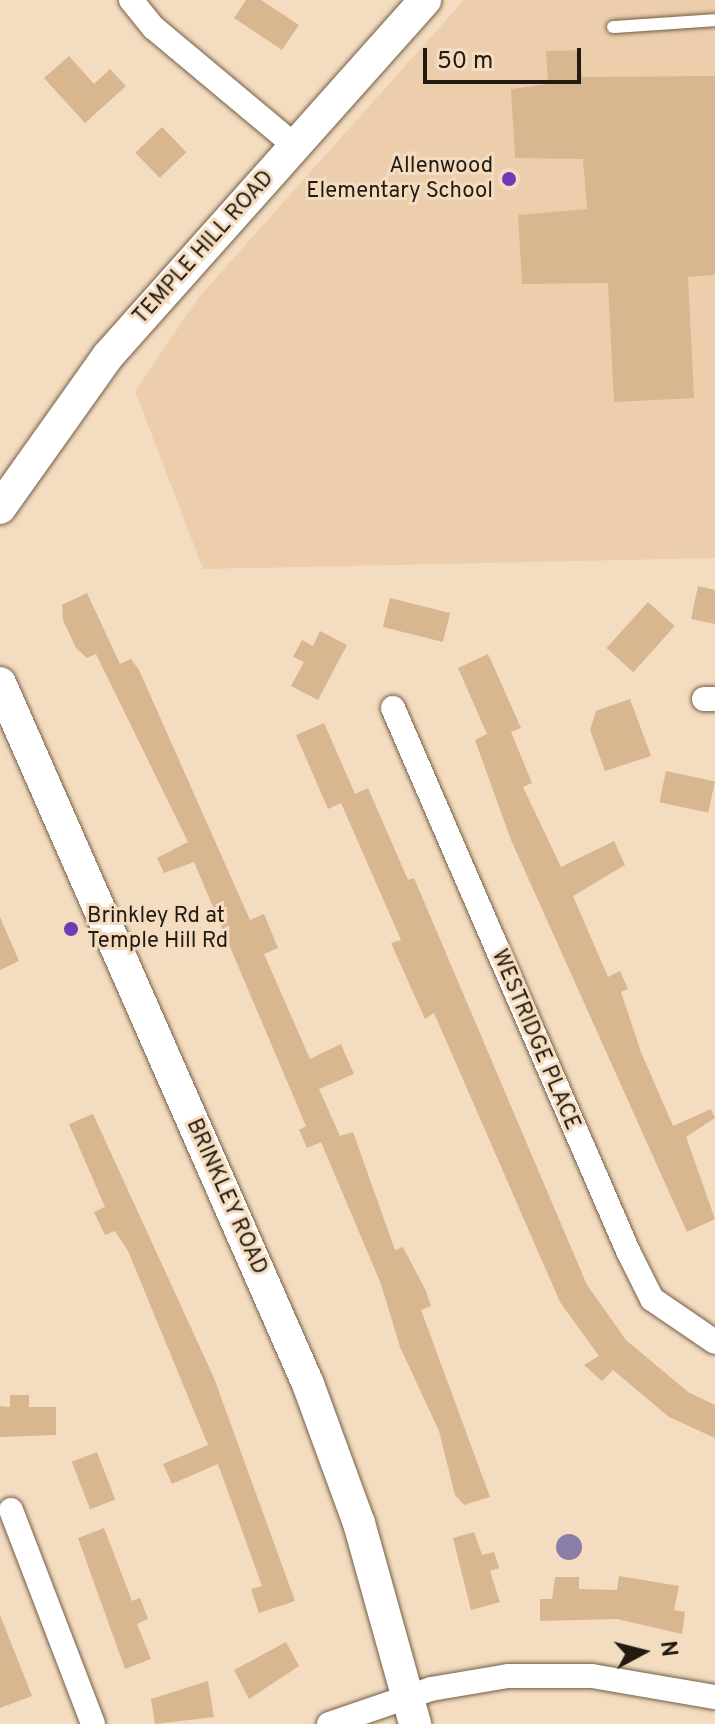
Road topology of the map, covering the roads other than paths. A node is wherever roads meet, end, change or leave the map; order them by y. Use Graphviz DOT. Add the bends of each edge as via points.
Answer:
graph roads {
  1 [pos="131,0"];
  2 [pos="425,0"];
  3 [pos="715,20"];
  4 [pos="613,27"];
  5 [pos="295,146"];
  6 [pos="0,508"];
  7 [pos="4,699"];
  8 [pos="393,708"];
  9 [pos="715,1342"];
  10 [pos="11,1510"];
  11 [pos="715,1697"];
  12 [pos="411,1710"];
  13 [pos="93,1724"];
  14 [pos="329,1724"];
  1 -- 5 [label="street" via="154,28"];
  2 -- 5 [label="main road, TEMPLE HILL ROAD"];
  3 -- 4 [label="lane"];
  5 -- 6 [label="main road, TEMPLE HILL ROAD" via="108,356"];
  7 -- 12 [label="main road, BRINKLEY ROAD" via="308,1384 359,1523"];
  8 -- 9 [label="street, WESTRIDGE PLACE" via="652,1299"];
  10 -- 13 [label="street"];
  11 -- 12 [label="street" via="557,1674 465,1681"];
  12 -- 14 [label="street"];
}
